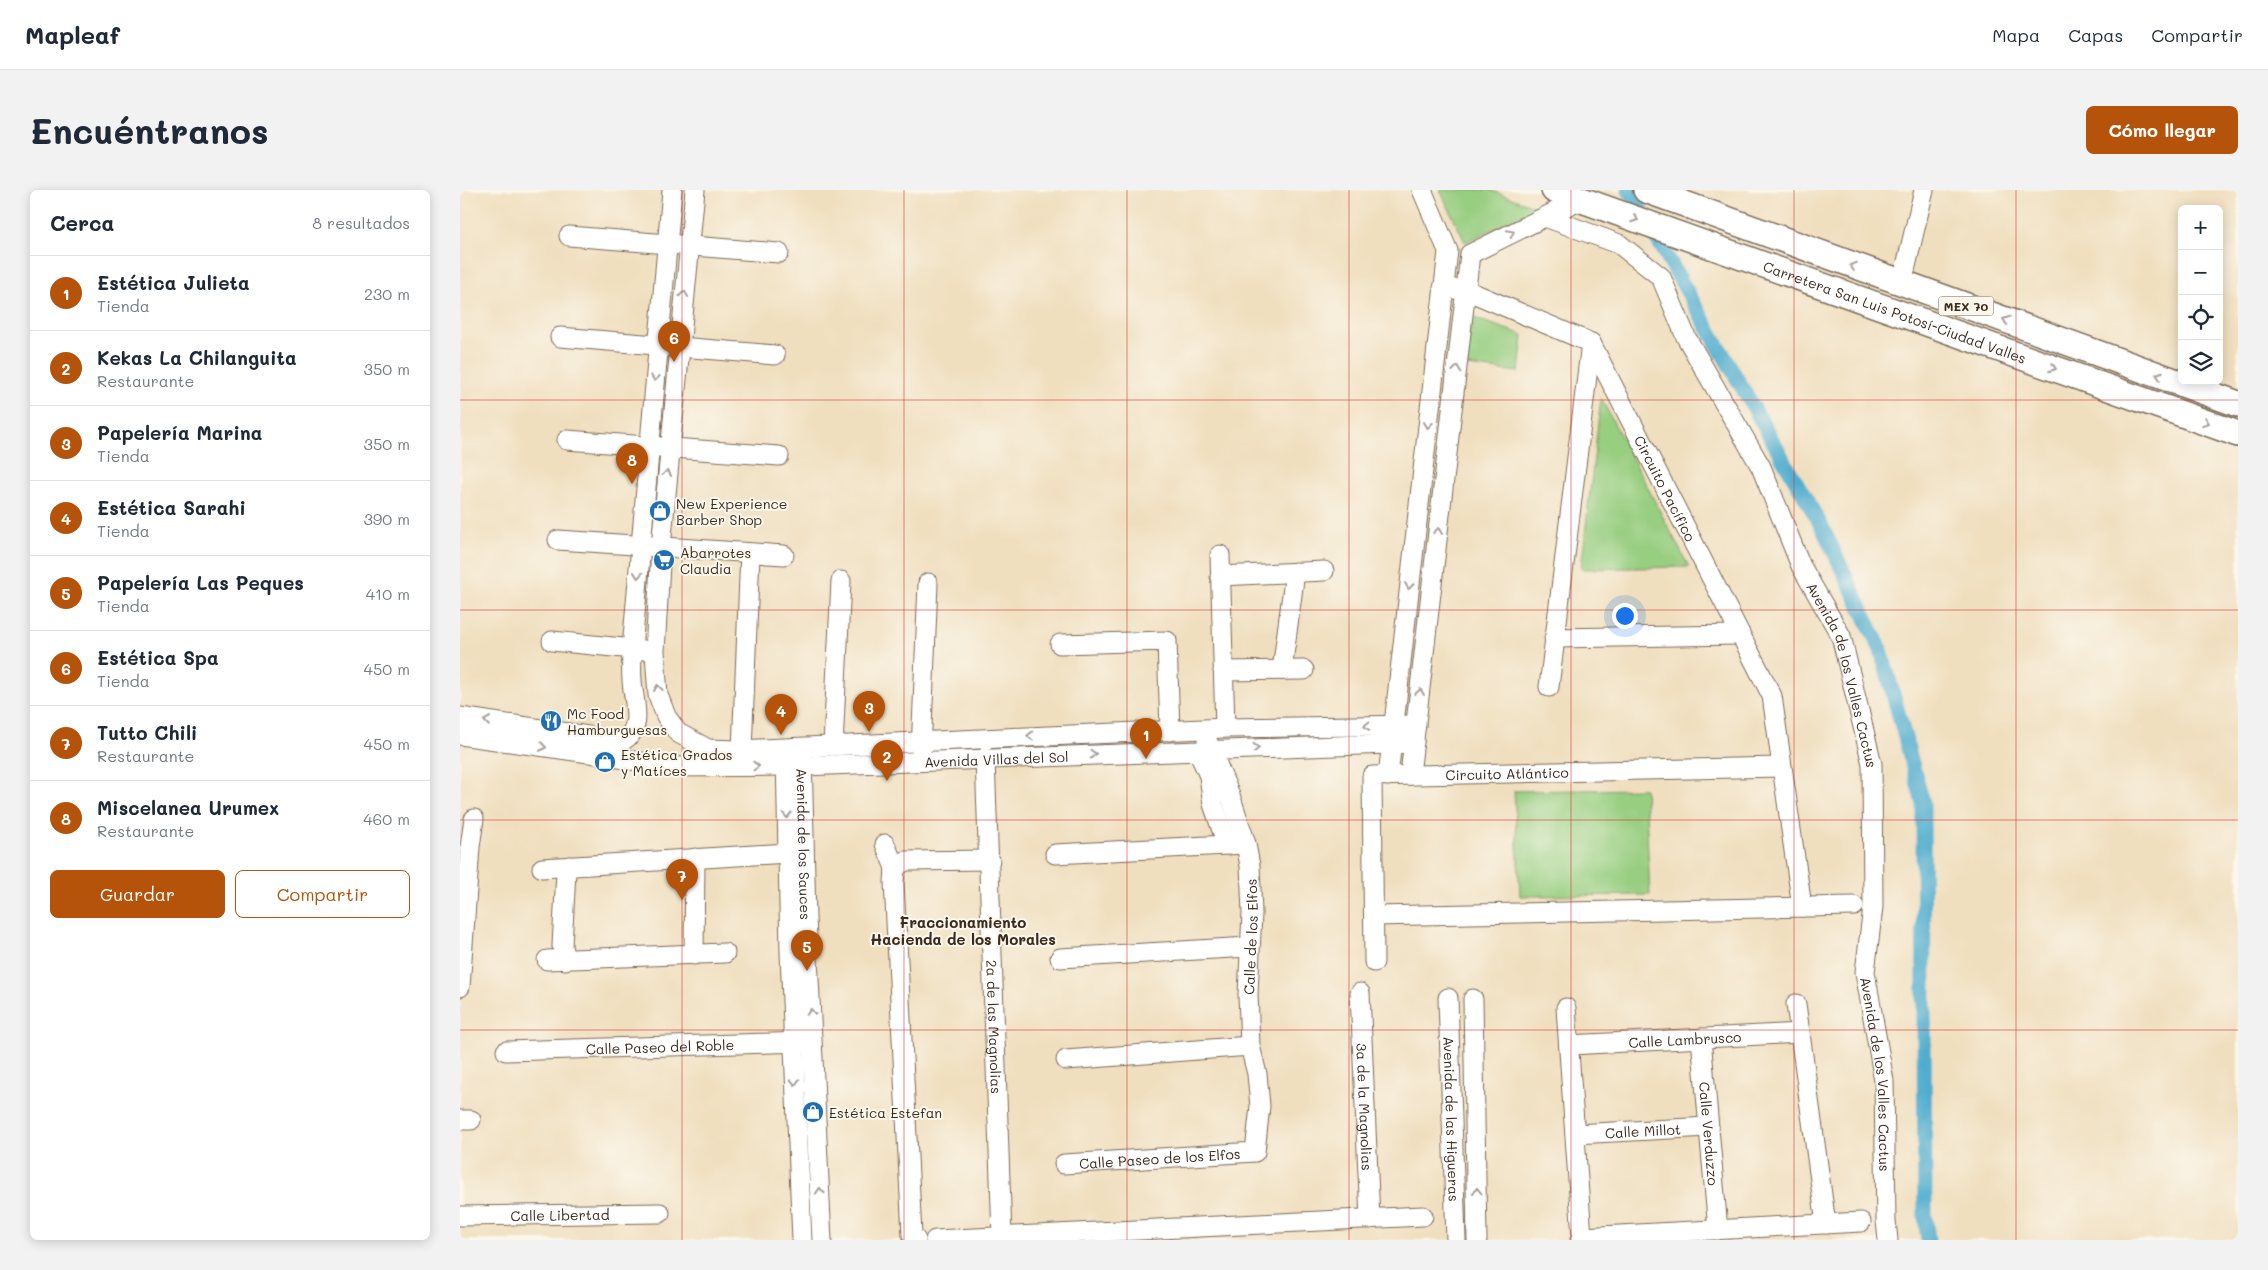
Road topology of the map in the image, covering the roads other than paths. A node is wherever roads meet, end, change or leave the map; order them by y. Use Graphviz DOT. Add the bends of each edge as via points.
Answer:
graph roads {
  1 [pos="672,190"];
  2 [pos="694,190"];
  3 [pos="1422,190"];
  4 [pos="1554,190"];
  5 [pos="1646,190"];
  6 [pos="1924,190"];
  7 [pos="1585,201"];
  8 [pos="1545,217"];
  9 [pos="569,236"];
  10 [pos="668,244"];
  11 [pos="689,246"];
  12 [pos="1448,251"];
  13 [pos="779,253"];
  14 [pos="1470,254"];
  15 [pos="1902,283"];
  16 [pos="1443,288"];
  17 [pos="1466,290"];
  18 [pos="560,337"];
  19 [pos="1591,343"];
  20 [pos="658,345"];
  21 [pos="679,347"];
  22 [pos="774,355"];
  23 [pos="2238,404"];
  24 [pos="2238,434"];
  25 [pos="567,440"];
  26 [pos="648,446"];
  27 [pos="670,448"];
  28 [pos="779,456"];
  29 [pos="1423,471"];
  30 [pos="1445,473"];
  31 [pos="558,540"];
  32 [pos="640,546"];
  33 [pos="661,547"];
  34 [pos="750,553"];
  35 [pos="784,555"];
  36 [pos="1220,555"];
  37 [pos="1324,571"];
  38 [pos="1295,572"];
  39 [pos="1220,576"];
  40 [pos="841,581"];
  41 [pos="928,583"];
  42 [pos="1739,635"];
  43 [pos="1554,638"];
  44 [pos="552,641"];
  45 [pos="1060,644"];
  46 [pos="632,649"];
  47 [pos="655,651"];
  48 [pos="1282,670"];
  49 [pos="1304,670"];
  50 [pos="1224,671"];
  51 [pos="1549,687"];
  52 [pos="460,717"];
  53 [pos="1225,728"];
  54 [pos="1188,730"];
  55 [pos="518,734"];
  56 [pos="1415,734"];
  57 [pos="460,735"];
  58 [pos="1392,735"];
  59 [pos="921,740"];
  60 [pos="622,741"];
  61 [pos="834,746"];
  62 [pos="742,750"];
  63 [pos="1204,750"];
  64 [pos="794,757"];
  65 [pos="985,758"];
  66 [pos="920,760"];
  67 [pos="626,761"];
  68 [pos="1781,767"];
  69 [pos="1388,776"];
  70 [pos="1410,776"];
  71 [pos="474,819"];
  72 [pos="465,844"];
  73 [pos="886,844"];
  74 [pos="1227,844"];
  75 [pos="1246,844"];
  76 [pos="788,853"];
  77 [pos="1055,854"];
  78 [pos="695,858"];
  79 [pos="990,860"];
  80 [pos="569,866"];
  81 [pos="542,868"];
  82 [pos="895,868"];
  83 [pos="1854,906"];
  84 [pos="1802,907"];
  85 [pos="1374,916"];
  86 [pos="1249,947"];
  87 [pos="725,953"];
  88 [pos="694,954"];
  89 [pos="1060,958"];
  90 [pos="1374,962"];
  91 [pos="460,987"];
  92 [pos="1360,993"];
  93 [pos="1448,998"];
  94 [pos="1473,999"];
  95 [pos="1796,1004"];
  96 [pos="1566,1008"];
  97 [pos="1800,1033"];
  98 [pos="1701,1038"];
  99 [pos="813,1042"];
  100 [pos="794,1043"];
  101 [pos="1569,1045"];
  102 [pos="1250,1046"];
  103 [pos="506,1051"];
  104 [pos="1066,1060"];
  105 [pos="1475,1102"];
  106 [pos="1452,1104"];
  107 [pos="1709,1127"];
  108 [pos="1575,1134"];
  109 [pos="1255,1152"];
  110 [pos="1064,1164"];
  111 [pos="660,1212"];
  112 [pos="460,1216"];
  113 [pos="1423,1216"];
  114 [pos="1370,1219"];
  115 [pos="1861,1222"];
  116 [pos="1826,1224"];
  117 [pos="1718,1230"];
  118 [pos="1002,1236"];
  119 [pos="1589,1238"];
  120 [pos="802,1240"];
  121 [pos="822,1240"];
  122 [pos="916,1240"];
  123 [pos="935,1240"];
  124 [pos="1456,1240"];
  125 [pos="1478,1240"];
  126 [pos="1888,1240"];
  1 -- 10 [label="street"];
  2 -- 11 [label="street"];
  3 -- 12 [label="street"];
  4 -- 7 [label="main road, Carretera San Luis Potosí-Ciudad Valles / MEX 70"];
  15 -- 5 [label="main road, MEX 70, one-way"];
  6 -- 15 [label="street"];
  7 -- 8 [label="street"];
  7 -- 24 [label="main road, Carretera San Luis Potosí-Ciudad Valles / MEX 70, one-way"];
  14 -- 8 [label="street, one-way"];
  8 -- 126 [label="street, Avenida de los Valles Cactus" via="1619,244 1661,277 1686,336 1761,467 1801,566 1841,636 1872,764 1873,907 1865,972 1884,1082"];
  9 -- 10 [label="street"];
  10 -- 11 [label="street"];
  10 -- 20 [label="street"];
  11 -- 13 [label="street"];
  21 -- 11 [label="street, one-way"];
  12 -- 14 [label="street"];
  12 -- 16 [label="street"];
  14 -- 17 [label="street"];
  23 -- 15 [label="main road, MEX 70, one-way"];
  16 -- 17 [label="street"];
  16 -- 29 [label="street, one-way"];
  17 -- 19 [label="street"];
  30 -- 17 [label="street, one-way"];
  18 -- 20 [label="street"];
  19 -- 42 [label="street, Circuito Pacífico"];
  19 -- 43 [label="street"];
  20 -- 21 [label="street"];
  20 -- 26 [label="street, one-way"];
  21 -- 22 [label="street"];
  21 -- 27 [label="street"];
  25 -- 26 [label="street"];
  26 -- 27 [label="street"];
  26 -- 32 [label="street"];
  27 -- 28 [label="street"];
  33 -- 27 [label="street, one-way"];
  29 -- 30 [label="street"];
  29 -- 58 [label="street, one-way"];
  56 -- 30 [label="street, one-way"];
  31 -- 32 [label="street"];
  32 -- 33 [label="street"];
  32 -- 46 [label="street, one-way"];
  33 -- 34 [label="street"];
  33 -- 47 [label="street"];
  34 -- 35 [label="street"];
  34 -- 62 [label="street"];
  36 -- 39 [label="street"];
  37 -- 38 [label="street"];
  38 -- 39 [label="street"];
  38 -- 48 [label="street"];
  39 -- 50 [label="street"];
  40 -- 61 [label="street"];
  41 -- 59 [label="street"];
  42 -- 43 [label="street"];
  42 -- 68 [label="street, Circuito Pacífico" via="1772,696"];
  43 -- 51 [label="street"];
  44 -- 46 [label="street"];
  45 -- 54 [label="street, Calle de los Elfos" via="1167,641"];
  46 -- 47 [label="street"];
  46 -- 60 [label="street" via="636,724 630,737"];
  62 -- 47 [label="street, Avenida Villas del Sol, one-way" via="708,749 678,732 666,716 658,695"];
  48 -- 49 [label="street"];
  48 -- 50 [label="street"];
  50 -- 53 [label="street"];
  55 -- 52 [label="street, Avenida Villas del Sol, one-way"];
  53 -- 54 [label="street, Avenida Villas del Sol"];
  58 -- 53 [label="street, Avenida Villas del Sol, one-way"];
  54 -- 59 [label="street, Avenida Villas del Sol, one-way"];
  54 -- 63 [label="street, Calle de los Elfos"];
  55 -- 57 [label="street, Avenida Villas del Sol"];
  55 -- 60 [label="street, Avenida Villas del Sol"];
  55 -- 67 [label="street, Avenida Villas del Sol, one-way"];
  56 -- 58 [label="street, Avenida Villas del Sol"];
  56 -- 70 [label="street"];
  63 -- 58 [label="street, Avenida Villas del Sol, one-way"];
  58 -- 69 [label="street"];
  59 -- 61 [label="street, Avenida Villas del Sol"];
  59 -- 66 [label="street"];
  60 -- 67 [label="street"];
  61 -- 64 [label="street, Avenida Villas del Sol"];
  62 -- 64 [label="street, Avenida Villas del Sol"];
  65 -- 63 [label="street, Avenida Villas del Sol, one-way"];
  63 -- 74 [label="street, Calle de los Elfos" via="1213,804"];
  63 -- 75 [label="street, Calle de los Elfos" via="1227,788"];
  64 -- 66 [label="street, Avenida Villas del Sol"];
  67 -- 64 [label="street, Avenida Villas del Sol, one-way" via="671,767"];
  64 -- 76 [label="street, Avenida de los Sauces, one-way"];
  99 -- 64 [label="street, Avenida de los Sauces, one-way"];
  65 -- 66 [label="street, Avenida Villas del Sol"];
  65 -- 79 [label="street, 2a de las Magnolias"];
  68 -- 70 [label="street, Circuito Atlántico"];
  68 -- 84 [label="street"];
  69 -- 70 [label="street, Circuito Atlántico"];
  69 -- 85 [label="street, Circuito Atlántico" via="1372,776"];
  71 -- 72 [label="street"];
  72 -- 91 [label="street"];
  73 -- 82 [label="street"];
  74 -- 75 [label="street"];
  74 -- 77 [label="street"];
  75 -- 86 [label="street, Calle de los Elfos" via="1252,884"];
  76 -- 78 [label="street"];
  76 -- 100 [label="street, Avenida de los Sauces"];
  78 -- 80 [label="street"];
  78 -- 88 [label="street"];
  79 -- 82 [label="street" via="905,860"];
  79 -- 118 [label="street, 2a de las Magnolias"];
  80 -- 81 [label="street"];
  80 -- 88 [label="street" via="562,937 556,960"];
  82 -- 122 [label="street" via="912,1236"];
  83 -- 84 [label="street"];
  84 -- 85 [label="street"];
  85 -- 90 [label="street, Circuito Atlántico"];
  86 -- 89 [label="street"];
  86 -- 102 [label="street, Calle de los Elfos"];
  87 -- 88 [label="street"];
  92 -- 114 [label="street, 3a de la Magnolias"];
  93 -- 106 [label="street, Avenida de las Higueras"];
  94 -- 105 [label="street, Avenida de las Higueras"];
  95 -- 97 [label="street"];
  96 -- 101 [label="street"];
  97 -- 98 [label="street, Calle Lambrusco"];
  97 -- 116 [label="street"];
  98 -- 101 [label="street, Calle Lambrusco"];
  98 -- 107 [label="street, Calle Verduzzo"];
  99 -- 100 [label="street, Calle Paseo del Roble"];
  121 -- 99 [label="street, Avenida de los Sauces, one-way"];
  100 -- 103 [label="street, Calle Paseo del Roble"];
  100 -- 120 [label="street, Avenida de los Sauces, one-way"];
  101 -- 108 [label="street"];
  102 -- 104 [label="street"];
  102 -- 109 [label="street, Calle de los Elfos" via="1260,1106"];
  105 -- 106 [label="street"];
  125 -- 105 [label="street, Avenida de las Higueras, one-way"];
  106 -- 124 [label="street, Avenida de las Higueras"];
  107 -- 108 [label="street, Calle Millot"];
  107 -- 117 [label="street, Calle Verduzzo"];
  108 -- 119 [label="street"];
  109 -- 110 [label="street, Calle Paseo de los Elfos"];
  111 -- 112 [label="street, Calle Libertad"];
  113 -- 114 [label="street"];
  114 -- 118 [label="street"];
  115 -- 116 [label="street"];
  116 -- 117 [label="street"];
  117 -- 119 [label="street"];
  118 -- 123 [label="street"];
}
